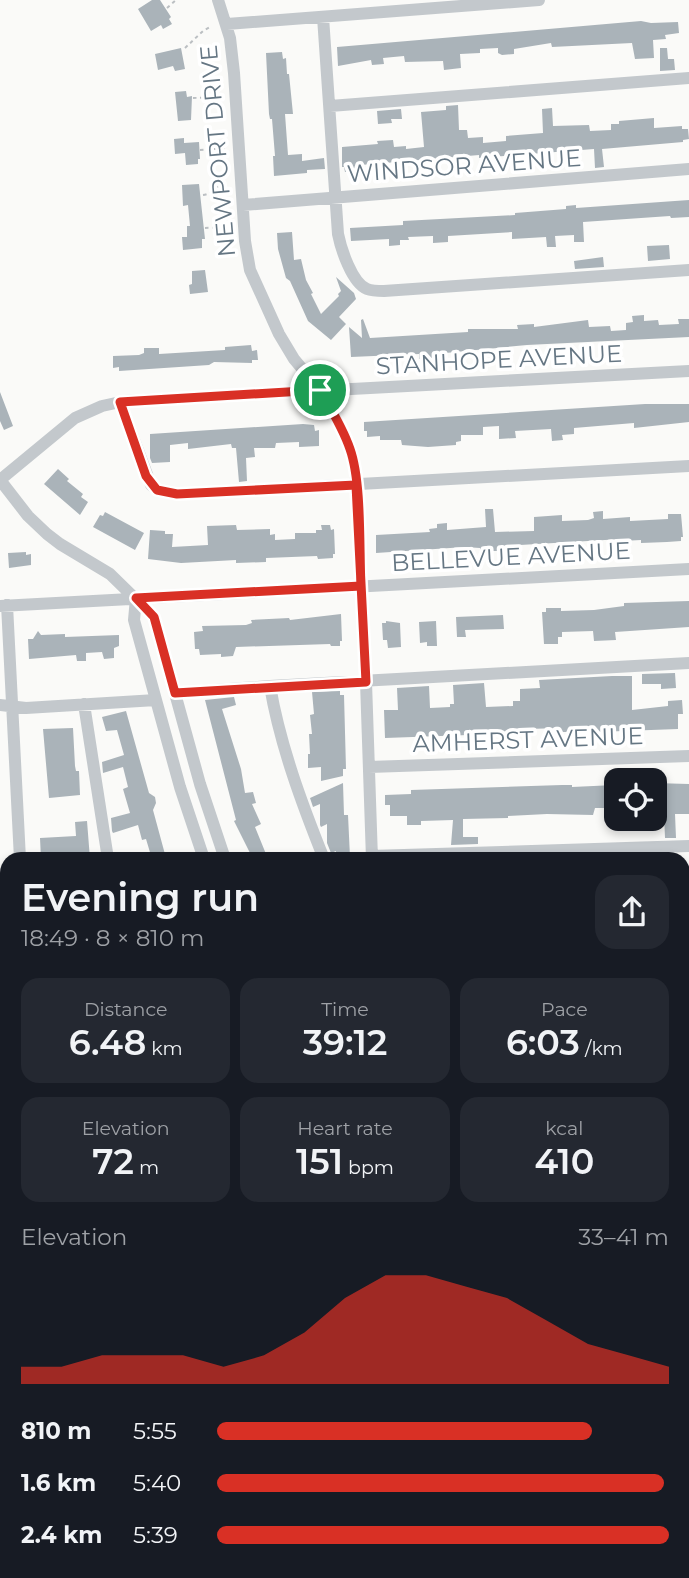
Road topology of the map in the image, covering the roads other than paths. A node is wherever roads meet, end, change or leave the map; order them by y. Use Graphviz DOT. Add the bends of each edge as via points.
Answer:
graph roads {
  1 [pos="218,0"];
  2 [pos="539,0"];
  3 [pos="323,17"];
  4 [pos="227,24"];
  5 [pos="689,78"];
  6 [pos="330,106"];
  7 [pos="689,169"];
  8 [pos="335,197"];
  9 [pos="243,205"];
  10 [pos="689,270"];
  11 [pos="689,371"];
  12 [pos="320,390"];
  13 [pos="120,402"];
  14 [pos="689,467"];
  15 [pos="0,480"];
  16 [pos="356,485"];
  17 [pos="6,498"];
  18 [pos="689,569"];
  19 [pos="361,586"];
  20 [pos="136,598"];
  21 [pos="3,606"];
  22 [pos="689,663"];
  23 [pos="366,682"];
  24 [pos="271,686"];
  25 [pos="175,693"];
  26 [pos="156,700"];
  27 [pos="84,704"];
  28 [pos="7,706"];
  29 [pos="689,756"];
  30 [pos="369,767"];
  31 [pos="689,846"];
  32 [pos="19,852"];
  33 [pos="107,852"];
  34 [pos="201,852"];
  35 [pos="223,852"];
  36 [pos="321,852"];
  37 [pos="371,852"];
  38 [pos="530,852"];
  1 -- 4 [label="street, NEWPORT DRIVE"];
  2 -- 3 [label="street"];
  3 -- 4 [label="street"];
  3 -- 6 [label="street"];
  4 -- 9 [label="street, NEWPORT DRIVE"];
  5 -- 6 [label="street"];
  6 -- 8 [label="street"];
  7 -- 8 [label="street, WINDSOR AVENUE"];
  8 -- 9 [label="street, WINDSOR AVENUE"];
  8 -- 10 [label="street" via="344,254 358,284 369,290"];
  9 -- 12 [label="street, NEWPORT DRIVE" via="253,278 279,334"];
  11 -- 12 [label="street, STANHOPE AVENUE"];
  12 -- 13 [label="street, STANHOPE AVENUE"];
  12 -- 16 [label="street, NEWPORT DRIVE" via="350,447"];
  13 -- 15 [label="street, STANHOPE AVENUE" via="75,418"];
  13 -- 16 [label="street" via="146,476 157,490 177,494"];
  14 -- 16 [label="street"];
  15 -- 17 [label="street"];
  16 -- 19 [label="street, NEWPORT DRIVE"];
  17 -- 20 [label="street" via="60,544 110,574"];
  18 -- 19 [label="street, BELLEVUE AVENUE"];
  19 -- 20 [label="street, BELLEVUE AVENUE"];
  19 -- 23 [label="street, NEWPORT DRIVE"];
  20 -- 21 [label="street, BELLEVUE AVENUE"];
  20 -- 25 [label="street" via="154,617"];
  20 -- 26 [label="street" via="134,620"];
  21 -- 28 [label="street"];
  22 -- 23 [label="street"];
  23 -- 24 [label="street"];
  23 -- 30 [label="street, NEWPORT DRIVE"];
  24 -- 25 [label="street"];
  24 -- 36 [label="street" via="303,806"];
  25 -- 35 [label="street"];
  26 -- 27 [label="street"];
  26 -- 34 [label="street"];
  27 -- 28 [label="street"];
  27 -- 33 [label="street"];
  28 -- 32 [label="street"];
  29 -- 30 [label="street, AMHERST AVENUE"];
  30 -- 37 [label="street, NEWPORT DRIVE"];
  31 -- 38 [label="street"];
}
